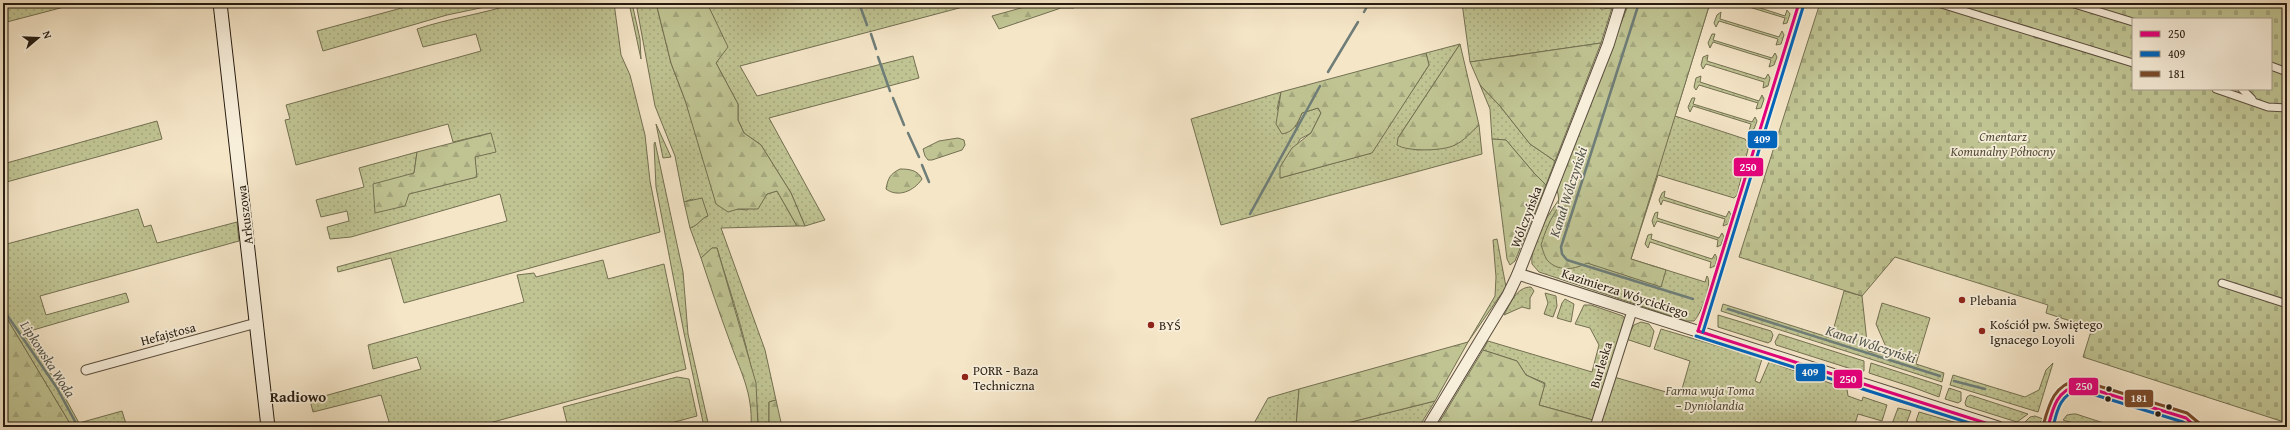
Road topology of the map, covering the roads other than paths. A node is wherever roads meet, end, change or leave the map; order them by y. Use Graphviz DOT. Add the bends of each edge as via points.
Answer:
graph roads {
  1 [pos="220,3"];
  2 [pos="1621,3"];
  3 [pos="1938,3"];
  4 [pos="2071,3"];
  5 [pos="2132,22"];
  6 [pos="2132,63"];
  7 [pos="2272,66"];
  8 [pos="2287,72"];
  9 [pos="2219,90"];
  10 [pos="2243,90"];
  11 [pos="2255,102"];
  12 [pos="2287,108"];
  13 [pos="1518,274"];
  14 [pos="2222,283"];
  15 [pos="2287,304"];
  16 [pos="1632,311"];
  17 [pos="256,323"];
  18 [pos="86,370"];
  19 [pos="268,427"];
  20 [pos="1428,427"];
  21 [pos="1596,427"];
  22 [pos="1998,427"];
  1 -- 17 [label="main road, Arkuszowa"];
  2 -- 13 [label="street, Wólczyńska" via="1608,45"];
  3 -- 6 [label="street"];
  4 -- 5 [label="street"];
  7 -- 8 [label="street"];
  9 -- 11 [label="street"];
  10 -- 11 [label="street"];
  11 -- 12 [label="street" via="2268,107"];
  13 -- 16 [label="street, Kazimierza Wóycickiego"];
  13 -- 20 [label="street, Wólczyńska" via="1508,295"];
  14 -- 15 [label="street"];
  16 -- 21 [label="street, Burleska"];
  16 -- 22 [label="street, Kazimierza Wóycickiego"];
  17 -- 18 [label="street, Hefajstosa"];
  17 -- 19 [label="main road, Arkuszowa"];
}
